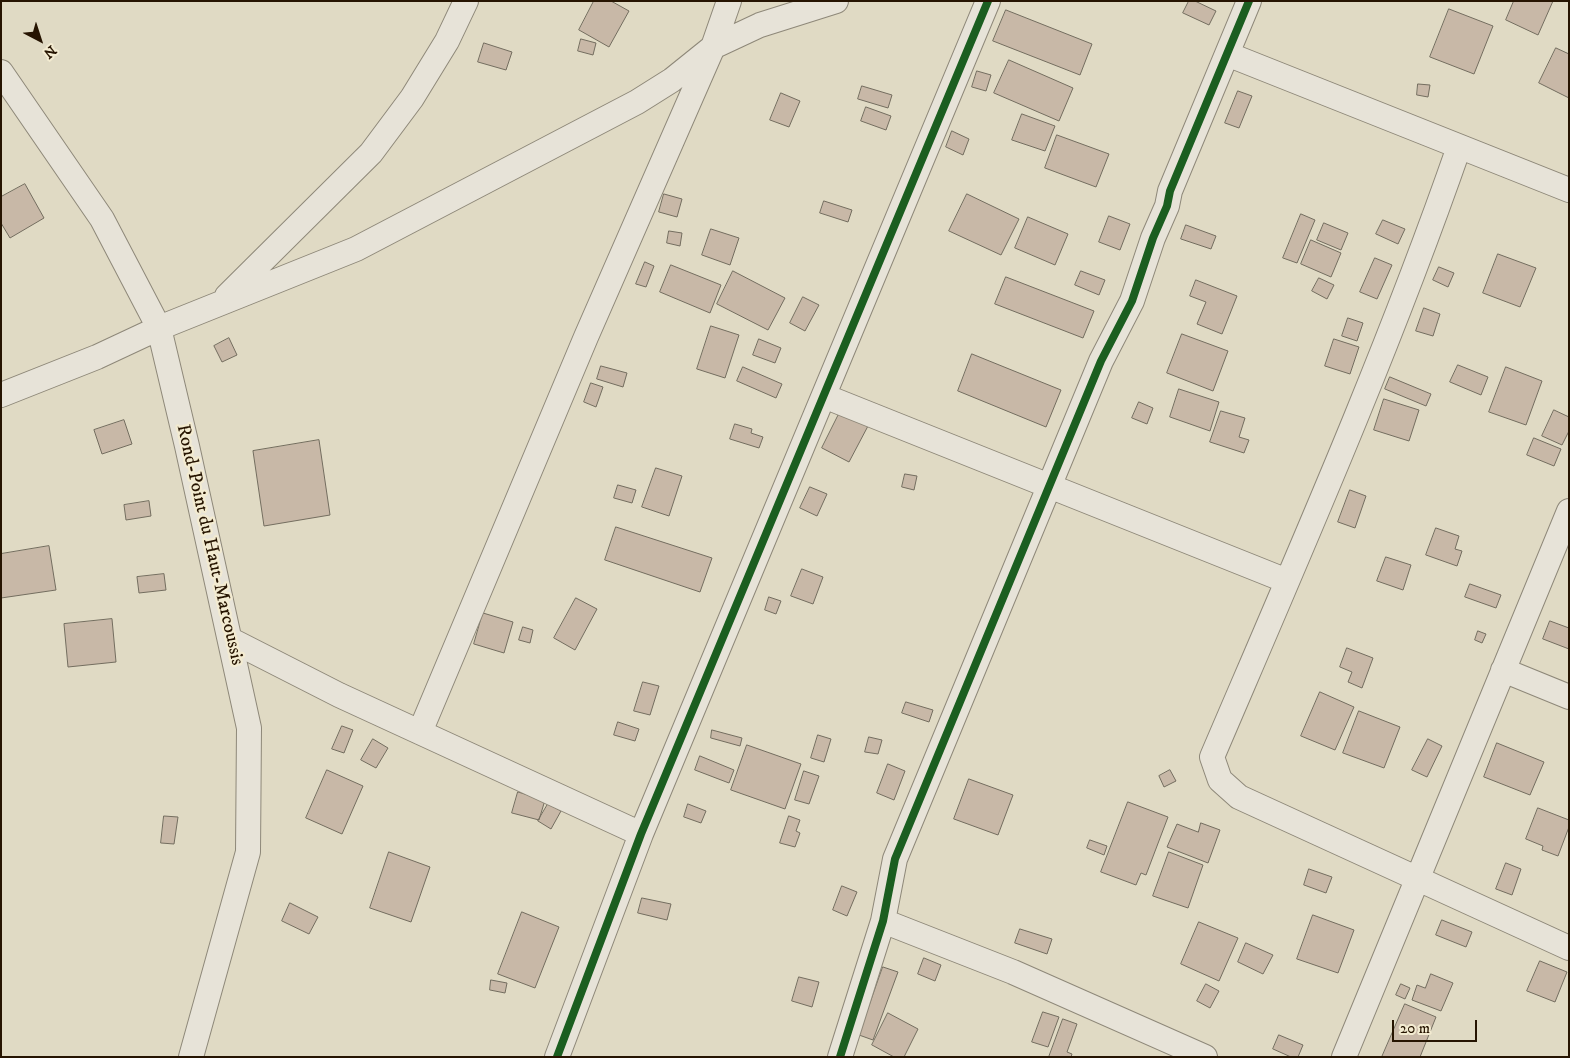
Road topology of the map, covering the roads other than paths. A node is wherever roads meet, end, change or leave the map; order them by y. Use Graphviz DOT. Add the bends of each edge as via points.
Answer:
graph roads {
  1 [pos="466,1"];
  2 [pos="729,1"];
  3 [pos="836,1"];
  4 [pos="988,1"];
  5 [pos="1249,1"];
  6 [pos="713,47"];
  7 [pos="1227,54"];
  8 [pos="1,72"];
  9 [pos="1459,147"];
  10 [pos="1569,190"];
  11 [pos="218,304"];
  12 [pos="159,328"];
  13 [pos="1,395"];
  14 [pos="824,396"];
  15 [pos="1050,486"];
  16 [pos="1569,511"];
  17 [pos="1287,581"];
  18 [pos="231,640"];
  19 [pos="1503,670"];
  20 [pos="1569,697"];
  21 [pos="420,732"];
  22 [pos="641,834"];
  23 [pos="1417,878"];
  24 [pos="883,921"];
  25 [pos="1569,948"];
  26 [pos="191,1057"];
  27 [pos="557,1057"];
  28 [pos="840,1057"];
  29 [pos="1205,1057"];
  30 [pos="1344,1057"];
  1 -- 11 [label="street" via="447,41 412,98 371,153"];
  2 -- 6 [label="street"];
  3 -- 6 [label="street" via="760,25"];
  4 -- 14 [label="street"];
  5 -- 7 [label="street"];
  6 -- 11 [label="street" via="672,80 637,102 356,249"];
  6 -- 21 [label="street" via="586,337"];
  7 -- 9 [label="street"];
  7 -- 15 [label="street" via="1170,191 1132,301 1101,361"];
  8 -- 12 [label="street, Rond-Point du Haut-Marcoussis" via="102,219"];
  9 -- 10 [label="street"];
  9 -- 17 [label="street" via="1430,230 1324,497"];
  11 -- 12 [label="street"];
  12 -- 13 [label="street"];
  12 -- 18 [label="street, Rond-Point du Haut-Marcoussis"];
  14 -- 15 [label="street"];
  14 -- 22 [label="street"];
  15 -- 17 [label="street"];
  15 -- 24 [label="street" via="896,859"];
  16 -- 19 [label="street"];
  17 -- 23 [label="street" via="1212,757 1220,780 1240,797"];
  18 -- 21 [label="street"];
  18 -- 26 [label="street, Rond-Point du Haut-Marcoussis" via="250,728 248,852"];
  19 -- 20 [label="street"];
  19 -- 23 [label="street"];
  21 -- 22 [label="street"];
  22 -- 27 [label="street"];
  23 -- 25 [label="street"];
  23 -- 30 [label="street"];
  24 -- 28 [label="street"];
  24 -- 29 [label="street" via="1013,972"];
}
